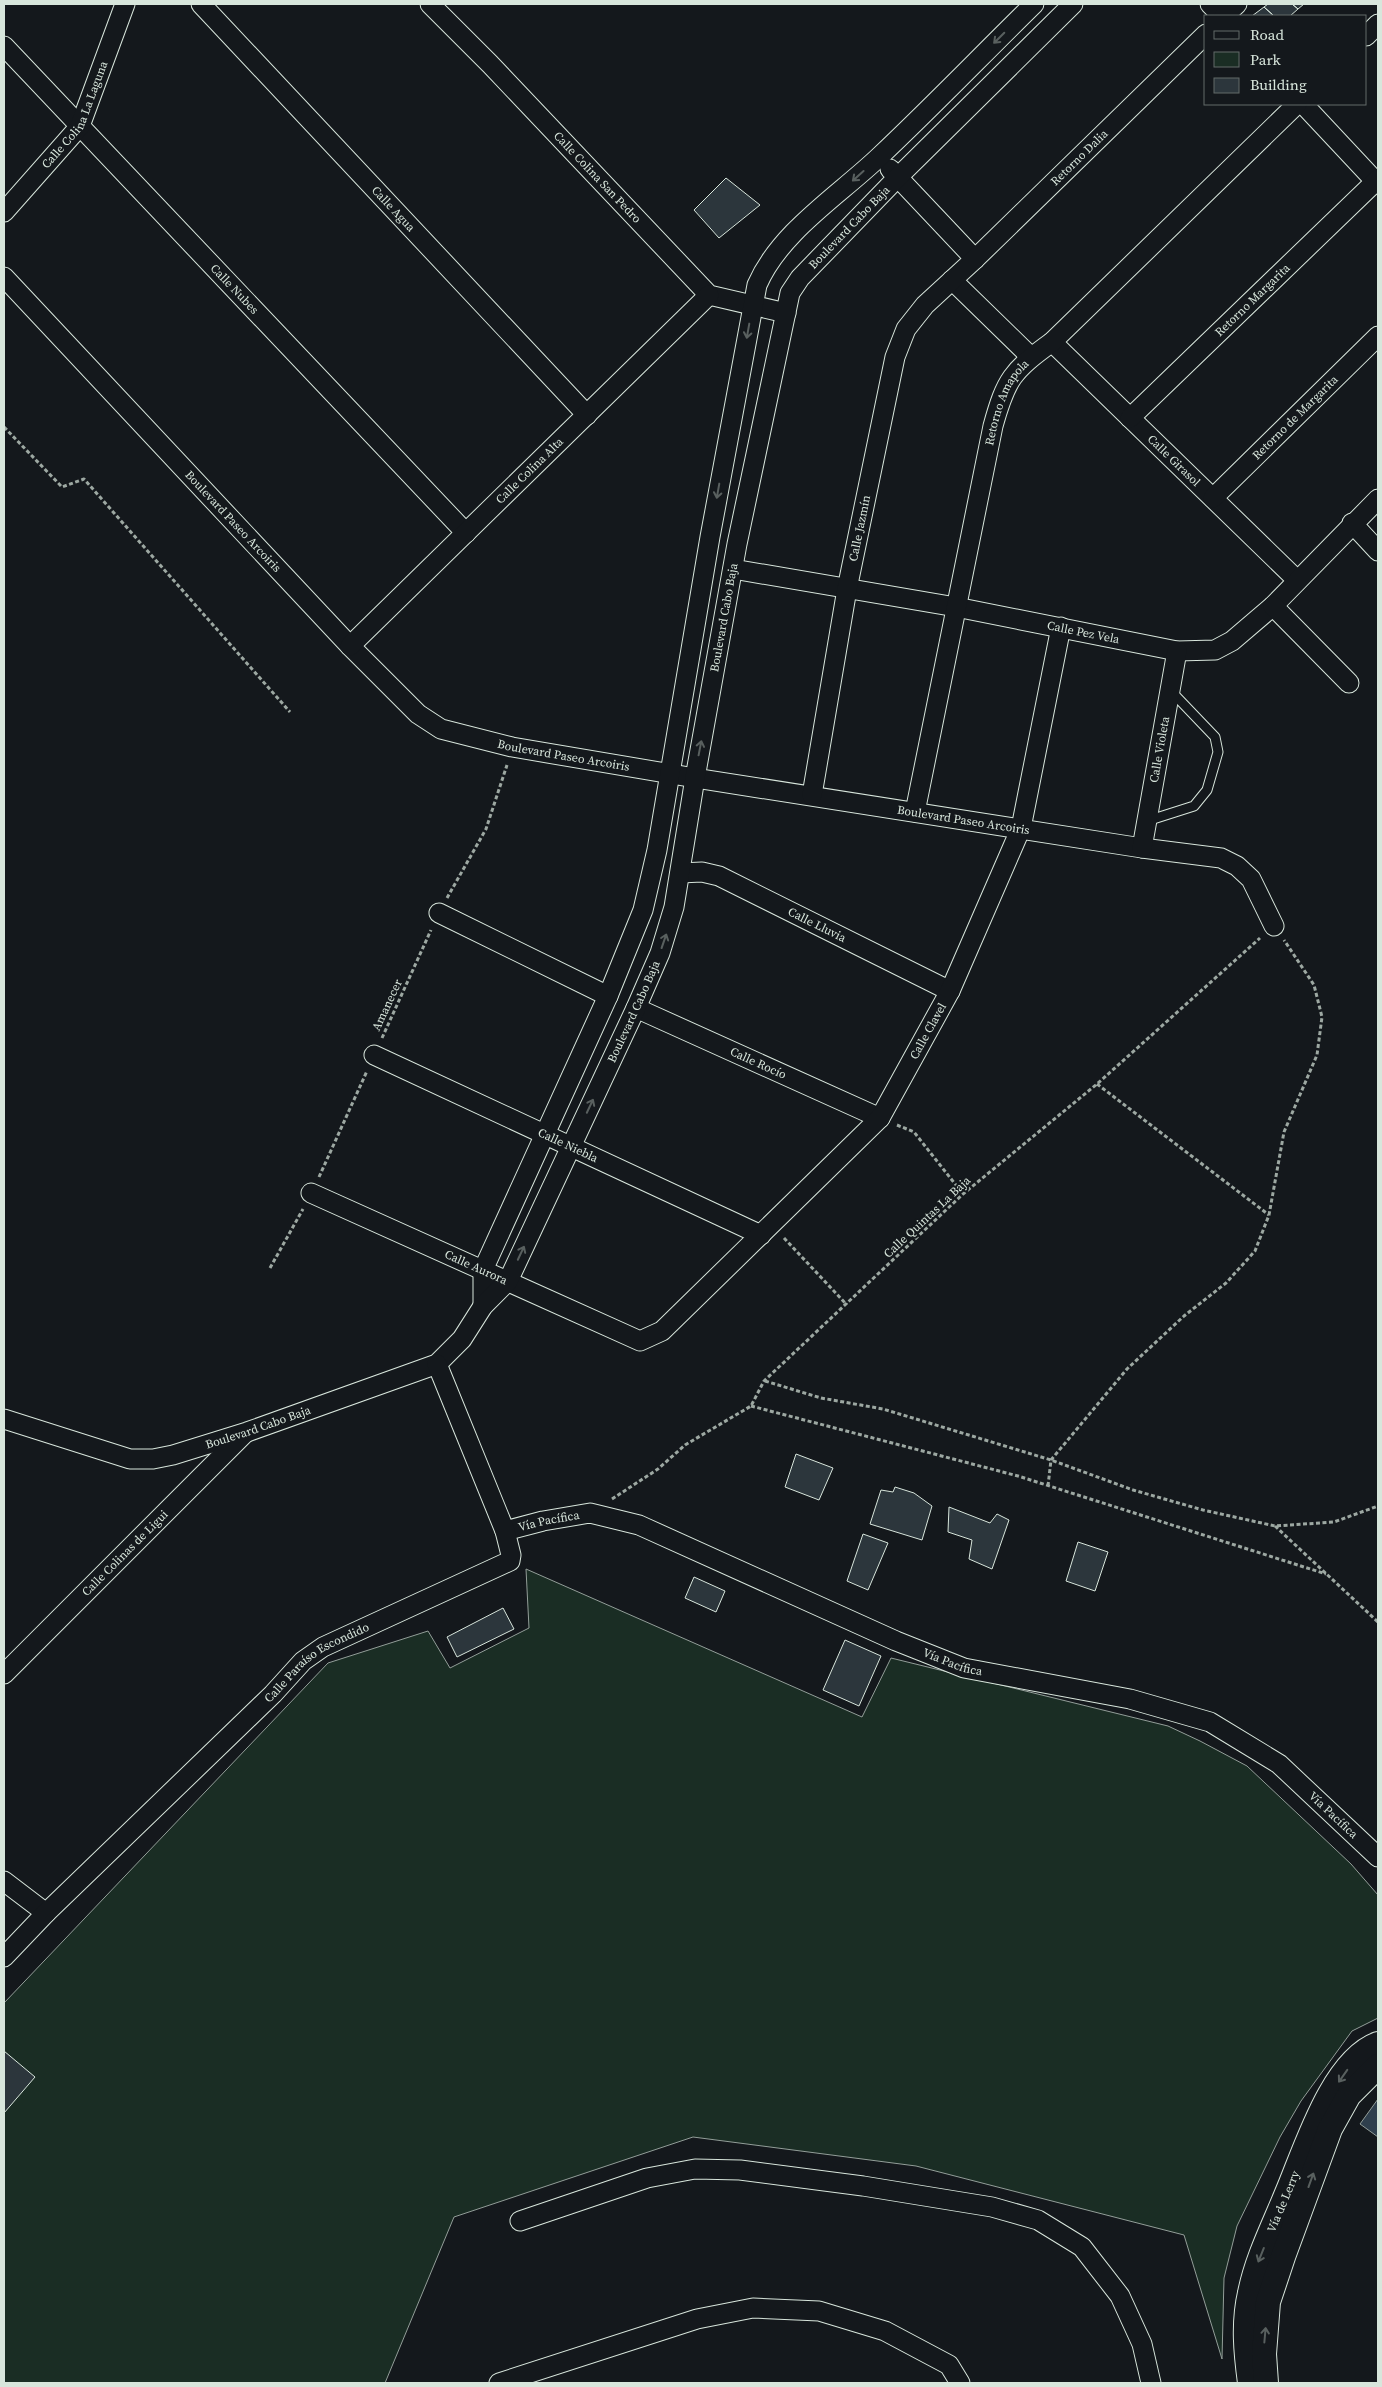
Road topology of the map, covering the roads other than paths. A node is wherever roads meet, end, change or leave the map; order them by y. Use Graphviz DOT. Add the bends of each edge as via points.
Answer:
graph roads {
  1 [pos="125,4"];
  2 [pos="201,4"];
  3 [pos="430,4"];
  4 [pos="1034,4"];
  5 [pos="1073,4"];
  6 [pos="1210,4"];
  7 [pos="1237,4"];
  8 [pos="1222,15"];
  9 [pos="1224,15"];
  10 [pos="1378,24"];
  11 [pos="1367,35"];
  12 [pos="1204,36"];
  13 [pos="4,46"];
  14 [pos="1296,105"];
  15 [pos="1304,105"];
  16 [pos="80,126"];
  17 [pos="879,157"];
  18 [pos="898,177"];
  19 [pos="1377,182"];
  20 [pos="4,212"];
  21 [pos="976,259"];
  22 [pos="4,277"];
  23 [pos="952,280"];
  24 [pos="709,295"];
  25 [pos="752,307"];
  26 [pos="786,313"];
  27 [pos="1378,336"];
  28 [pos="1052,342"];
  29 [pos="1031,357"];
  30 [pos="587,415"];
  31 [pos="1130,418"];
  32 [pos="1213,498"];
  33 [pos="1378,499"];
  34 [pos="1352,523"];
  35 [pos="466,533"];
  36 [pos="710,537"];
  37 [pos="737,544"];
  38 [pos="1378,552"];
  39 [pos="733,569"];
  40 [pos="1297,580"];
  41 [pos="847,589"];
  42 [pos="956,606"];
  43 [pos="1273,606"];
  44 [pos="1061,627"];
  45 [pos="350,646"];
  46 [pos="1177,651"];
  47 [pos="1350,683"];
  48 [pos="1170,690"];
  49 [pos="670,772"];
  50 [pos="695,778"];
  51 [pos="812,795"];
  52 [pos="915,812"];
  53 [pos="1147,821"];
  54 [pos="1021,828"];
  55 [pos="1142,848"];
  56 [pos="680,873"];
  57 [pos="439,913"];
  58 [pos="1274,926"];
  59 [pos="950,990"];
  60 [pos="608,996"];
  61 [pos="636,1008"];
  62 [pos="374,1055"];
  63 [pos="880,1118"];
  64 [pos="544,1134"];
  65 [pos="571,1146"];
  66 [pos="312,1193"];
  67 [pos="761,1235"];
  68 [pos="483,1270"];
  69 [pos="508,1281"];
  70 [pos="483,1306"];
  71 [pos="640,1341"];
  72 [pos="437,1364"];
  73 [pos="4,1419"];
  74 [pos="247,1432"];
  75 [pos="505,1532"];
  76 [pos="4,1674"];
  77 [pos="1378,1857"];
  78 [pos="4,1881"];
  79 [pos="46,1913"];
  80 [pos="4,1957"];
  81 [pos="1378,2044"];
  82 [pos="1378,2066"];
  83 [pos="520,2221"];
  84 [pos="499,2383"];
  85 [pos="960,2383"];
  86 [pos="1150,2383"];
  87 [pos="1250,2383"];
  88 [pos="1266,2383"];
  1 -- 16 [label="street, Calle Colina La Laguna"];
  2 -- 30 [label="street, Calle Agua"];
  3 -- 24 [label="street, Calle Colina San Pedro"];
  4 -- 17 [label="street, one-way"];
  5 -- 18 [label="street, Boulevard Cabo Baja"];
  6 -- 8 [label="street"];
  7 -- 9 [label="street"];
  10 -- 11 [label="street"];
  12 -- 21 [label="street, Retorno Dalia"];
  13 -- 16 [label="street, Calle Nubes"];
  14 -- 28 [label="street, Retorno Amapola"];
  15 -- 19 [label="street"];
  16 -- 20 [label="street, Calle Colina La Laguna"];
  16 -- 35 [label="street, Calle Nubes"];
  17 -- 18 [label="street"];
  17 -- 25 [label="street, one-way" via="780,246 765,266"];
  18 -- 21 [label="street"];
  18 -- 26 [label="street, Boulevard Cabo Baja" via="800,278 790,293"];
  19 -- 31 [label="street, Retorno Margarita"];
  21 -- 23 [label="street, Retorno Dalia"];
  22 -- 45 [label="street, Boulevard Paseo Arcoiris"];
  23 -- 29 [label="street"];
  23 -- 41 [label="street, Calle Jazmín" via="925,305 906,330 895,357"];
  24 -- 25 [label="street"];
  24 -- 30 [label="street, Calle Colina Alta"];
  25 -- 26 [label="street"];
  25 -- 36 [label="street, one-way"];
  26 -- 37 [label="street, Boulevard Cabo Baja"];
  27 -- 32 [label="street, Retorno de Margarita"];
  28 -- 29 [label="street, Retorno Amapola"];
  28 -- 31 [label="street, Calle Girasol"];
  29 -- 42 [label="street, Retorno Amapola" via="1012,376 1003,391"];
  30 -- 35 [label="street, Calle Colina Alta"];
  31 -- 32 [label="street, Calle Girasol"];
  32 -- 40 [label="street, Calle Girasol"];
  33 -- 34 [label="street, Calle Pez Vela"];
  34 -- 38 [label="street"];
  34 -- 40 [label="street, Calle Pez Vela"];
  35 -- 45 [label="street, Calle Colina Alta"];
  36 -- 37 [label="street"];
  36 -- 49 [label="street"];
  37 -- 39 [label="street, Boulevard Cabo Baja"];
  39 -- 41 [label="street, Calle Pez Vela"];
  50 -- 39 [label="street, Boulevard Cabo Baja, one-way"];
  40 -- 43 [label="street, Calle Pez Vela"];
  41 -- 42 [label="street, Calle Pez Vela"];
  41 -- 51 [label="street, Calle Jazmín"];
  42 -- 44 [label="street, Calle Pez Vela"];
  42 -- 52 [label="street, Retorno Amapola"];
  43 -- 46 [label="street, Calle Pez Vela" via="1232,641 1215,650"];
  43 -- 47 [label="street"];
  44 -- 46 [label="street, Calle Pez Vela"];
  44 -- 54 [label="street, Calle Clavel"];
  45 -- 49 [label="street, Boulevard Paseo Arcoiris" via="418,714 441,729 512,747"];
  46 -- 48 [label="street, Calle Violeta"];
  48 -- 53 [label="street, Calle Violeta"];
  48 -- 53 [label="lane" via="1215,737 1218,752 1207,790 1194,806"];
  49 -- 50 [label="street, Boulevard Paseo Arcoiris"];
  49 -- 60 [label="street" via="643,910"];
  50 -- 51 [label="street, Boulevard Paseo Arcoiris"];
  50 -- 56 [label="street, Boulevard Cabo Baja"];
  51 -- 52 [label="street, Boulevard Paseo Arcoiris"];
  52 -- 54 [label="street, Boulevard Paseo Arcoiris"];
  53 -- 55 [label="street, Calle Violeta"];
  54 -- 55 [label="street, Boulevard Paseo Arcoiris"];
  54 -- 59 [label="street, Calle Clavel"];
  55 -- 58 [label="street, Boulevard Paseo Arcoiris" via="1221,858 1237,866 1251,879"];
  56 -- 59 [label="street, Calle Lluvia" via="702,872 719,876"];
  61 -- 56 [label="street, Boulevard Cabo Baja, one-way" via="660,953"];
  57 -- 60 [label="street"];
  59 -- 63 [label="street, Calle Clavel"];
  60 -- 64 [label="street"];
  61 -- 63 [label="street, Calle Rocío"];
  65 -- 61 [label="street, Boulevard Cabo Baja, one-way"];
  62 -- 64 [label="street, Calle Niebla"];
  63 -- 67 [label="street, Calle Clavel"];
  64 -- 65 [label="street, Calle Niebla"];
  64 -- 68 [label="street"];
  65 -- 67 [label="street, Calle Niebla"];
  69 -- 65 [label="street, Boulevard Cabo Baja, one-way"];
  66 -- 68 [label="street, Calle Aurora"];
  67 -- 71 [label="street, Calle Clavel" via="662,1332"];
  68 -- 69 [label="street, Calle Aurora"];
  68 -- 70 [label="street"];
  69 -- 70 [label="street, Boulevard Cabo Baja"];
  69 -- 71 [label="street, Calle Aurora"];
  70 -- 72 [label="street, Boulevard Cabo Baja" via="462,1339"];
  72 -- 74 [label="street, Boulevard Cabo Baja"];
  72 -- 75 [label="street, Calle Paraíso Escondido"];
  73 -- 74 [label="street, Boulevard Cabo Baja" via="130,1459 174,1455"];
  74 -- 76 [label="street, Calle Colinas de Ligui"];
  75 -- 77 [label="street, Vía Pacífica" via="590,1513 639,1525 896,1641 964,1668 1130,1699 1210,1722 1280,1764"];
  75 -- 79 [label="street, Calle Paraíso Escondido" via="511,1558 507,1564 323,1648 303,1661 273,1694"];
  78 -- 79 [label="street"];
  79 -- 80 [label="street, Calle Paraíso Escondido"];
  81 -- 87 [label="street, Vía de Lerry, one-way" via="1344,2073 1315,2121 1258,2262 1249,2293 1244,2339"];
  88 -- 82 [label="street, Vía de Lerry, one-way" via="1264,2354 1268,2302 1284,2254 1330,2129 1349,2095"];
  83 -- 86 [label="street" via="647,2178 695,2169 740,2170 992,2207 1038,2220 1082,2246 1120,2296 1142,2344"];
  84 -- 85 [label="street" via="698,2319 753,2308 819,2311 885,2330 948,2365"];
}
